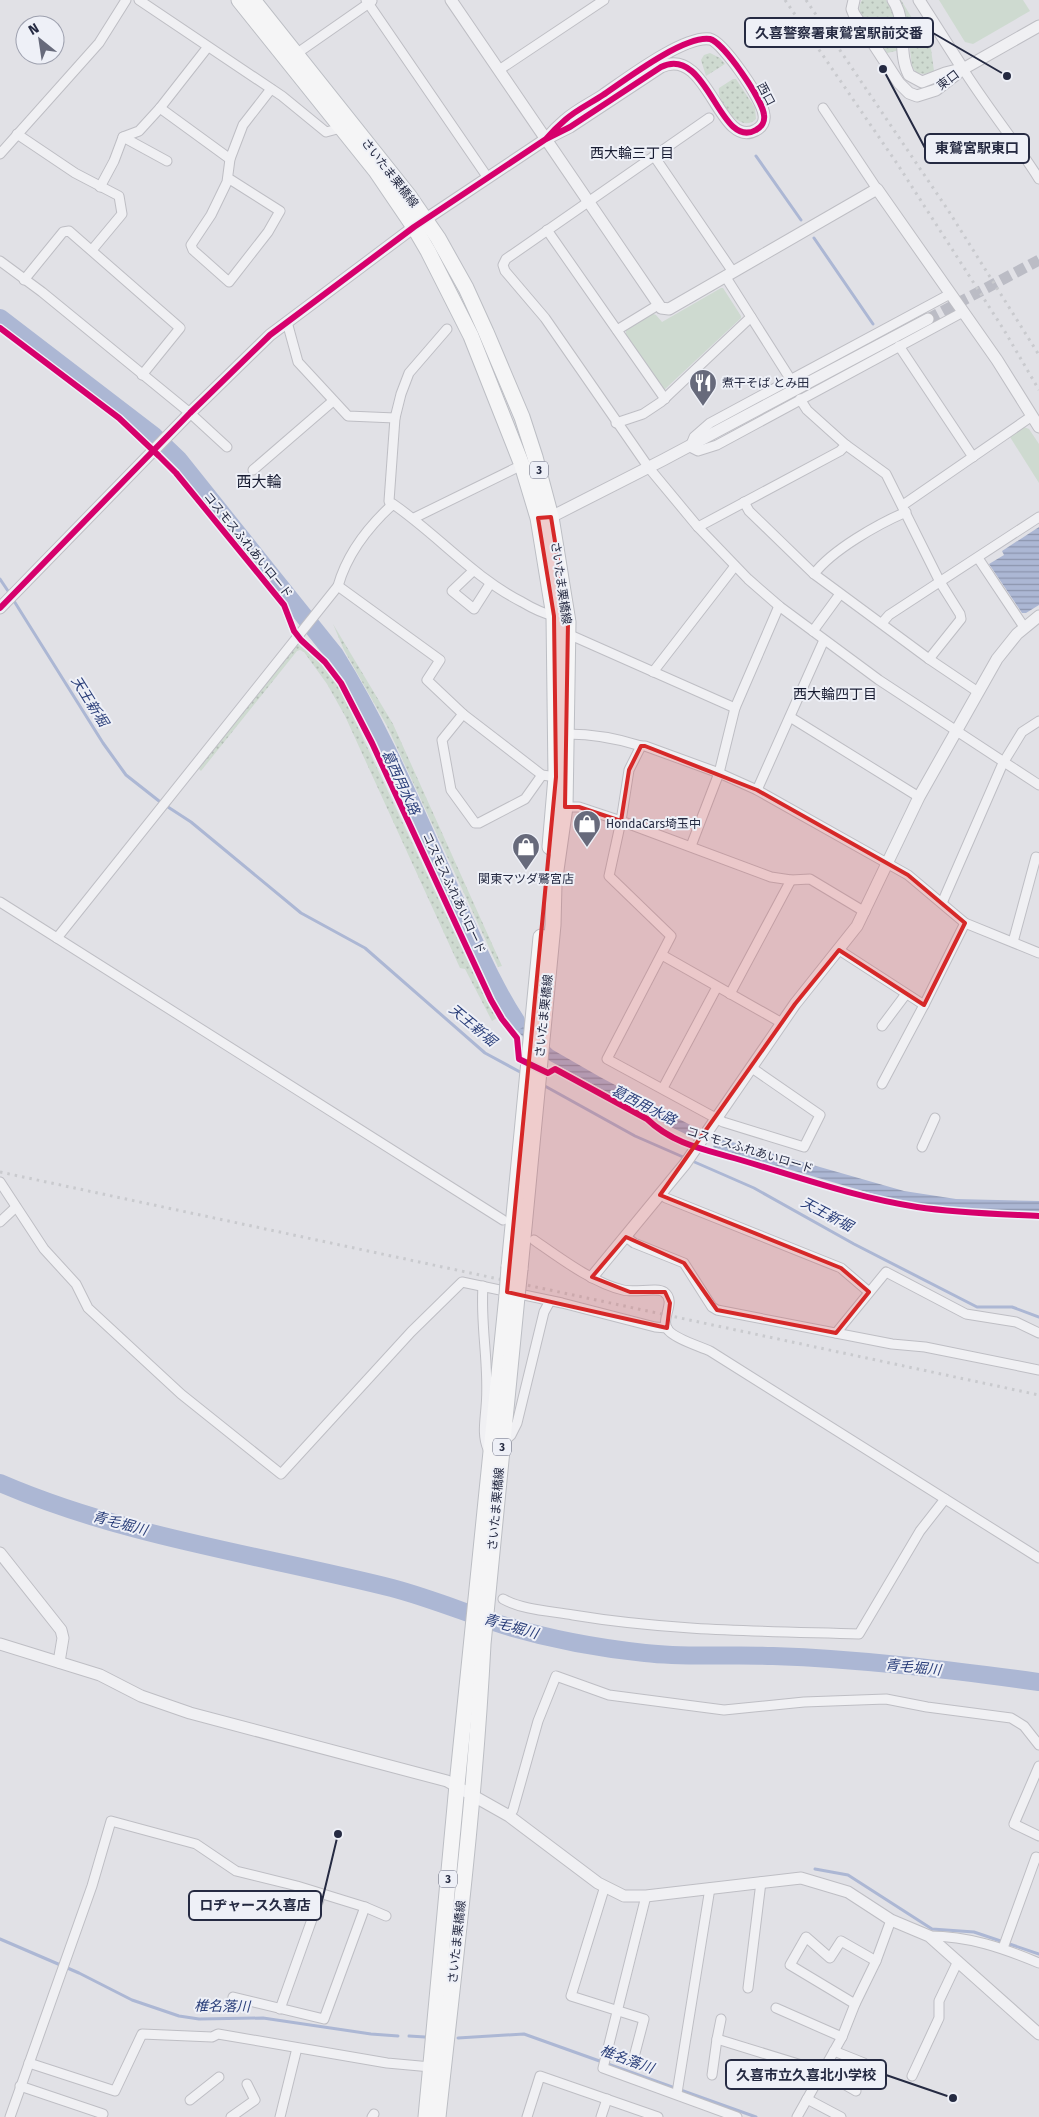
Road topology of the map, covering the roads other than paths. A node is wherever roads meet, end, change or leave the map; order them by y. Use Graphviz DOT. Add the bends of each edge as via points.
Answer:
graph roads {
  1 [pos="126,0"];
  2 [pos="139,0"];
  3 [pos="239,0"];
  4 [pos="253,0"];
  5 [pos="451,0"];
  6 [pos="604,0"];
  7 [pos="854,0"];
  8 [pos="893,0"];
  9 [pos="919,0"];
  10 [pos="369,1"];
  11 [pos="1039,26"];
  12 [pos="207,48"];
  13 [pos="296,54"];
  14 [pos="963,69"];
  15 [pos="499,70"];
  16 [pos="271,89"];
  17 [pos="160,108"];
  18 [pos="823,108"];
  19 [pos="710,118"];
  20 [pos="341,128"];
  21 [pos="17,134"];
  22 [pos="123,137"];
  23 [pos="546,139"];
  24 [pos="0,154"];
  25 [pos="654,156"];
  26 [pos="230,159"];
  27 [pos="167,161"];
  28 [pos="228,178"];
  29 [pos="488,178"];
  30 [pos="1039,179"];
  31 [pos="100,187"];
  32 [pos="877,189"];
  33 [pos="589,200"];
  34 [pos="420,223"];
  35 [pos="547,230"];
  36 [pos="92,250"];
  37 [pos="0,261"];
  38 [pos="729,274"];
  39 [pos="24,280"];
  40 [pos="950,294"];
  41 [pos="658,305"];
  42 [pos="963,312"];
  43 [pos="751,317"];
  44 [pos="928,319"];
  45 [pos="288,322"];
  46 [pos="447,329"];
  47 [pos="617,330"];
  48 [pos="900,346"];
  49 [pos="142,374"];
  50 [pos="791,380"];
  51 [pos="664,399"];
  52 [pos="800,399"];
  53 [pos="333,401"];
  54 [pos="190,414"];
  55 [pos="1032,416"];
  56 [pos="395,418"];
  57 [pos="616,423"];
  58 [pos="1039,427"];
  59 [pos="846,445"];
  60 [pos="690,446"];
  61 [pos="227,447"];
  62 [pos="972,457"];
  63 [pos="522,465"];
  64 [pos="649,468"];
  65 [pos="253,470"];
  66 [pos="744,502"];
  67 [pos="391,506"];
  68 [pos="904,508"];
  69 [pos="1039,517"];
  70 [pos="414,518"];
  71 [pos="545,518"];
  72 [pos="698,527"];
  73 [pos="978,558"];
  74 [pos="735,566"];
  75 [pos="473,571"];
  76 [pos="814,574"];
  77 [pos="940,582"];
  78 [pos="490,584"];
  79 [pos="338,586"];
  80 [pos="840,594"];
  81 [pos="779,606"];
  82 [pos="0,608"];
  83 [pos="554,616"];
  84 [pos="1039,616"];
  85 [pos="882,623"];
  86 [pos="1024,627"];
  87 [pos="813,631"];
  88 [pos="568,634"];
  89 [pos="824,640"];
  90 [pos="930,659"];
  91 [pos="653,672"];
  92 [pos="978,692"];
  93 [pos="735,708"];
  94 [pos="463,714"];
  95 [pos="790,717"];
  96 [pos="1039,721"];
  97 [pos="956,732"];
  98 [pos="567,734"];
  99 [pos="640,746"];
  100 [pos="1003,763"];
  101 [pos="719,773"];
  102 [pos="549,776"];
  103 [pos="1039,785"];
  104 [pos="758,790"];
  105 [pos="919,798"];
  106 [pos="565,807"];
  107 [pos="621,821"];
  108 [pos="690,846"];
  109 [pos="1039,858"];
  110 [pos="887,862"];
  111 [pos="791,880"];
  112 [pos="0,902"];
  113 [pos="942,903"];
  114 [pos="865,912"];
  115 [pos="965,924"];
  116 [pos="58,938"];
  117 [pos="1013,942"];
  118 [pos="839,950"];
  119 [pos="1039,953"];
  120 [pos="662,955"];
  121 [pos="717,987"];
  122 [pos="730,994"];
  123 [pos="906,994"];
  124 [pos="924,1006"];
  125 [pos="539,1017"];
  126 [pos="782,1023"];
  127 [pos="882,1026"];
  128 [pos="752,1068"];
  129 [pos="882,1084"];
  130 [pos="663,1088"];
  131 [pos="935,1118"];
  132 [pos="717,1119"];
  133 [pos="922,1147"];
  134 [pos="0,1182"];
  135 [pos="661,1194"];
  136 [pos="16,1207"];
  137 [pos="503,1220"];
  138 [pos="0,1222"];
  139 [pos="626,1237"];
  140 [pos="534,1240"];
  141 [pos="592,1277"];
  142 [pos="483,1286"];
  143 [pos="869,1292"];
  144 [pos="512,1296"];
  145 [pos="550,1301"];
  146 [pos="667,1328"];
  147 [pos="836,1333"];
  148 [pos="1039,1333"];
  149 [pos="1039,1370"];
  150 [pos="503,1442"];
  151 [pos="490,1454"];
  152 [pos="945,1499"];
  153 [pos="0,1553"];
  154 [pos="1039,1558"];
  155 [pos="489,1597"];
  156 [pos="478,1643"];
  157 [pos="0,1644"];
  158 [pos="59,1662"];
  159 [pos="1039,1745"];
  160 [pos="1039,1766"];
  161 [pos="457,1785"];
  162 [pos="472,1794"];
  163 [pos="509,1816"];
  164 [pos="1039,1836"];
  165 [pos="1039,1858"];
  166 [pos="761,1882"];
  167 [pos="605,1886"];
  168 [pos="710,1888"];
  169 [pos="321,1894"];
  170 [pos="646,1896"];
  171 [pos="365,1907"];
  172 [pos="386,1916"];
  173 [pos="891,1920"];
  174 [pos="930,1936"];
  175 [pos="1003,1948"];
  176 [pos="876,1961"];
  177 [pos="958,1962"];
  178 [pos="1039,1963"];
  179 [pos="748,1988"];
  180 [pos="233,1997"];
  181 [pos="856,2004"];
  182 [pos="280,2008"];
  183 [pos="776,2008"];
  184 [pos="618,2012"];
  185 [pos="721,2019"];
  186 [pos="1039,2034"];
  187 [pos="842,2037"];
  188 [pos="717,2039"];
  189 [pos="297,2048"];
  190 [pos="834,2051"];
  191 [pos="634,2057"];
  192 [pos="29,2063"];
  193 [pos="864,2063"];
  194 [pos="431,2067"];
  195 [pos="822,2072"];
  196 [pos="712,2075"];
  197 [pos="912,2076"];
  198 [pos="218,2077"];
  199 [pos="247,2084"];
  200 [pos="20,2086"];
  201 [pos="856,2090"];
  202 [pos="677,2094"];
  203 [pos="607,2099"];
  204 [pos="807,2099"];
  205 [pos="190,2100"];
  206 [pos="103,2114"];
  207 [pos="10,2117"];
  208 [pos="231,2117"];
  209 [pos="280,2117"];
  210 [pos="426,2117"];
  211 [pos="438,2117"];
  212 [pos="527,2117"];
  213 [pos="601,2117"];
  214 [pos="658,2117"];
  215 [pos="737,2117"];
  216 [pos="797,2117"];
  217 [pos="841,2117"];
  1 -- 21 [label="street" via="99,43"];
  2 -- 12 [label="street"];
  3 -- 20 [label="main road, さいたま栗橋線 / 3"];
  4 -- 13 [label="main road, さいたま栗橋線 / 3"];
  5 -- 15 [label="street"];
  6 -- 15 [label="street"];
  7 -- 14 [label="street, 東口" via="854,14 908,93 922,95 936,90"];
  8 -- 14 [label="street, 東口" via="901,16 905,64 913,79 922,82"];
  9 -- 14 [label="street"];
  10 -- 13 [label="street"];
  10 -- 29 [label="street"];
  11 -- 14 [label="street"];
  12 -- 16 [label="street"];
  12 -- 17 [label="street"];
  13 -- 34 [label="main road, さいたま栗橋線 / 3"];
  14 -- 30 [label="street"];
  15 -- 23 [label="street"];
  16 -- 20 [label="street" via="326,132"];
  16 -- 26 [label="street" via="243,125"];
  17 -- 22 [label="street" via="138,131"];
  17 -- 26 [label="street"];
  18 -- 32 [label="street"];
  19 -- 25 [label="street"];
  20 -- 34 [label="main road, さいたま栗橋線 / 3"];
  21 -- 24 [label="street"];
  21 -- 31 [label="street"];
  22 -- 27 [label="street"];
  22 -- 31 [label="street"];
  23 -- 23 [label="street, 西口" via="566,119 665,54 707,39 716,42 727,53 765,116 755,131 744,133 738,130 689,68 672,63"];
  23 -- 29 [label="street"];
  23 -- 33 [label="street"];
  25 -- 33 [label="street"];
  25 -- 38 [label="street"];
  26 -- 28 [label="street"];
  28 -- 28 [label="street" via="211,215 191,245 192,250 229,282 268,232 280,211"];
  29 -- 34 [label="street"];
  31 -- 36 [label="street" via="119,196 122,214"];
  32 -- 38 [label="street"];
  32 -- 40 [label="street"];
  33 -- 35 [label="street"];
  33 -- 41 [label="street"];
  34 -- 45 [label="street"];
  34 -- 63 [label="main road, さいたま栗橋線 / 3" via="428,251 471,336"];
  34 -- 71 [label="main road, さいたま栗橋線 / 3" via="466,288 504,372 535,457"];
  35 -- 47 [label="street"];
  35 -- 57 [label="street" via="503,265 545,318"];
  36 -- 39 [label="street" via="64,230"];
  36 -- 49 [label="street" via="180,328"];
  37 -- 39 [label="street"];
  38 -- 41 [label="street" via="669,309 664,310"];
  38 -- 43 [label="street"];
  39 -- 49 [label="street"];
  40 -- 42 [label="street"];
  40 -- 50 [label="street"];
  41 -- 47 [label="street"];
  42 -- 48 [label="street"];
  42 -- 55 [label="street"];
  43 -- 50 [label="street"];
  43 -- 51 [label="street"];
  44 -- 60 [label="street"];
  45 -- 53 [label="street" via="298,362"];
  45 -- 54 [label="street" via="270,335"];
  46 -- 56 [label="street" via="409,373"];
  47 -- 51 [label="street"];
  48 -- 52 [label="street"];
  48 -- 62 [label="street"];
  49 -- 54 [label="street"];
  50 -- 60 [label="street" via="710,423 694,437"];
  51 -- 57 [label="street" via="650,410"];
  52 -- 59 [label="street" via="807,410"];
  52 -- 60 [label="street" via="717,445 698,451"];
  53 -- 56 [label="street" via="348,416"];
  53 -- 65 [label="street"];
  54 -- 61 [label="street"];
  54 -- 82 [label="street"];
  55 -- 58 [label="street"];
  55 -- 62 [label="street"];
  56 -- 67 [label="street"];
  57 -- 64 [label="street"];
  59 -- 66 [label="street"];
  59 -- 68 [label="street" via="886,474"];
  60 -- 64 [label="street"];
  62 -- 68 [label="street"];
  63 -- 70 [label="street"];
  63 -- 71 [label="main road, さいたま栗橋線 / 3"];
  64 -- 71 [label="street"];
  64 -- 72 [label="street"];
  66 -- 72 [label="street"];
  66 -- 76 [label="street" via="749,511"];
  67 -- 70 [label="street" via="393,504"];
  67 -- 79 [label="street" via="366,530"];
  68 -- 76 [label="street" via="829,558"];
  68 -- 77 [label="street"];
  69 -- 73 [label="street"];
  70 -- 75 [label="street"];
  71 -- 83 [label="main road, さいたま栗橋線 / 3"];
  71 -- 88 [label="main road, さいたま栗橋線 / 3"];
  72 -- 74 [label="street"];
  73 -- 77 [label="street"];
  73 -- 86 [label="street"];
  74 -- 81 [label="street"];
  74 -- 91 [label="street"];
  75 -- 78 [label="street"];
  75 -- 78 [label="street" via="452,591 474,609"];
  76 -- 80 [label="street"];
  77 -- 85 [label="street"];
  77 -- 90 [label="street" via="961,619"];
  78 -- 83 [label="street" via="544,614"];
  79 -- 94 [label="street" via="440,660 427,680"];
  79 -- 116 [label="street"];
  80 -- 85 [label="street"];
  80 -- 87 [label="street"];
  81 -- 87 [label="street"];
  81 -- 93 [label="street"];
  83 -- 102 [label="main road, さいたま栗橋線 / 3"];
  84 -- 86 [label="street"];
  85 -- 90 [label="street"];
  86 -- 92 [label="street" via="997,659"];
  87 -- 89 [label="street"];
  88 -- 91 [label="street"];
  88 -- 98 [label="main road, さいたま栗橋線 / 3"];
  89 -- 95 [label="street"];
  89 -- 97 [label="street"];
  90 -- 92 [label="street"];
  91 -- 93 [label="street"];
  92 -- 97 [label="street"];
  93 -- 101 [label="street"];
  94 -- 102 [label="street"];
  94 -- 102 [label="street" via="442,740 451,790 475,823 526,799"];
  95 -- 104 [label="street"];
  95 -- 105 [label="street"];
  96 -- 100 [label="street" via="1022,732"];
  97 -- 100 [label="street"];
  97 -- 105 [label="street"];
  98 -- 99 [label="street" via="591,734"];
  98 -- 106 [label="main road, さいたま栗橋線 / 3"];
  99 -- 101 [label="street"];
  99 -- 107 [label="street" via="629,770"];
  100 -- 103 [label="street"];
  100 -- 113 [label="street"];
  101 -- 104 [label="street"];
  101 -- 108 [label="street"];
  102 -- 125 [label="main road, さいたま栗橋線 / 3"];
  104 -- 110 [label="street"];
  105 -- 110 [label="street"];
  106 -- 107 [label="street" via="579,807"];
  106 -- 125 [label="main road, さいたま栗橋線 / 3" via="554,884 553,925"];
  107 -- 108 [label="street"];
  107 -- 120 [label="street" via="609,876 671,936"];
  108 -- 111 [label="street" via="771,877"];
  109 -- 117 [label="street" via="1036,856"];
  110 -- 113 [label="street"];
  110 -- 114 [label="street"];
  111 -- 114 [label="street" via="810,879"];
  111 -- 122 [label="street"];
  112 -- 116 [label="street"];
  113 -- 115 [label="street"];
  114 -- 118 [label="street"];
  115 -- 117 [label="street"];
  115 -- 124 [label="street"];
  116 -- 137 [label="street"];
  117 -- 119 [label="street"];
  118 -- 123 [label="street"];
  118 -- 126 [label="street"];
  120 -- 121 [label="street"];
  120 -- 130 [label="street" via="607,1059"];
  121 -- 122 [label="street"];
  121 -- 130 [label="street"];
  122 -- 126 [label="street"];
  123 -- 124 [label="street"];
  123 -- 127 [label="street"];
  124 -- 129 [label="street"];
  125 -- 144 [label="main road, さいたま栗橋線 / 3, bridge"];
  126 -- 128 [label="street"];
  128 -- 132 [label="street"];
  128 -- 132 [label="street" via="820,1115 804,1147"];
  130 -- 132 [label="street"];
  131 -- 133 [label="street"];
  132 -- 135 [label="street"];
  134 -- 136 [label="street"];
  135 -- 139 [label="street"];
  135 -- 143 [label="street" via="841,1268"];
  136 -- 138 [label="street"];
  136 -- 142 [label="street" via="44,1249 76,1284 88,1308 181,1394 281,1474 411,1332 462,1282"];
  139 -- 141 [label="street"];
  139 -- 147 [label="street" via="684,1263 717,1310"];
  140 -- 141 [label="street"];
  141 -- 146 [label="street" via="607,1286 630,1292 665,1292 670,1303"];
  142 -- 145 [label="street"];
  142 -- 151 [label="street" via="488,1386 484,1432"];
  143 -- 147 [label="street"];
  143 -- 148 [label="street" via="886,1272 966,1314 1016,1322"];
  144 -- 150 [label="main road, さいたま栗橋線 / 3"];
  144 -- 151 [label="main road, さいたま栗橋線 / 3"];
  145 -- 146 [label="street"];
  145 -- 150 [label="street" via="544,1312 517,1423"];
  146 -- 152 [label="street" via="675,1336 710,1351"];
  147 -- 149 [label="street"];
  150 -- 155 [label="main road, さいたま栗橋線 / 3"];
  151 -- 155 [label="main road, さいたま栗橋線 / 3"];
  152 -- 154 [label="street"];
  152 -- 155 [label="street" via="920,1531 859,1634 706,1630 628,1624 522,1606"];
  153 -- 158 [label="street" via="61,1630"];
  155 -- 156 [label="main road, さいたま栗橋線 / 3"];
  156 -- 161 [label="main road, さいたま栗橋線 / 3"];
  156 -- 162 [label="main road, さいたま栗橋線 / 3" via="481,1696"];
  157 -- 158 [label="street"];
  158 -- 161 [label="street" via="190,1713"];
  159 -- 163 [label="street" via="1024,1726 1011,1718 927,1708 886,1699 804,1702 724,1710 610,1695 556,1676 538,1721"];
  160 -- 164 [label="street" via="1014,1824"];
  161 -- 162 [label="street"];
  161 -- 194 [label="main road, さいたま栗橋線 / 3"];
  162 -- 163 [label="street"];
  162 -- 211 [label="main road, さいたま栗橋線 / 3"];
  163 -- 167 [label="street"];
  165 -- 175 [label="street" via="1036,1856"];
  166 -- 168 [label="street"];
  166 -- 173 [label="street" via="801,1878 848,1892"];
  166 -- 179 [label="street"];
  167 -- 170 [label="street" via="624,1896"];
  167 -- 184 [label="street" via="571,1996"];
  168 -- 170 [label="street"];
  168 -- 202 [label="street"];
  169 -- 171 [label="street"];
  169 -- 182 [label="street"];
  169 -- 192 [label="street" via="236,1871 196,1844 111,1821 92,1886"];
  170 -- 184 [label="street"];
  171 -- 172 [label="street"];
  171 -- 182 [label="street" via="324,2020"];
  173 -- 174 [label="street"];
  173 -- 176 [label="street"];
  174 -- 175 [label="street" via="948,1936"];
  174 -- 177 [label="street"];
  175 -- 178 [label="street"];
  176 -- 181 [label="street"];
  176 -- 181 [label="street" via="841,1941 830,1958 806,1937 790,1965"];
  177 -- 186 [label="street"];
  177 -- 197 [label="street" via="939,2001 939,2018"];
  180 -- 182 [label="street"];
  181 -- 187 [label="street"];
  183 -- 187 [label="street"];
  184 -- 191 [label="street" via="644,2018"];
  184 -- 202 [label="street" via="604,2068"];
  185 -- 188 [label="street"];
  187 -- 190 [label="street"];
  188 -- 195 [label="street"];
  188 -- 196 [label="street"];
  189 -- 192 [label="street" via="218,2034 212,2037 142,2034 115,2091"];
  189 -- 194 [label="street"];
  189 -- 209 [label="street"];
  190 -- 193 [label="street"];
  190 -- 195 [label="street"];
  192 -- 200 [label="street"];
  194 -- 210 [label="main road, さいたま栗橋線 / 3"];
  195 -- 201 [label="street"];
  195 -- 204 [label="street"];
  198 -- 205 [label="street"];
  199 -- 208 [label="street" via="255,2100"];
  200 -- 206 [label="street"];
  200 -- 207 [label="street"];
  202 -- 215 [label="street"];
  203 -- 212 [label="street" via="540,2076"];
  203 -- 213 [label="street"];
  203 -- 214 [label="street"];
  204 -- 216 [label="street"];
  204 -- 217 [label="street"];
}
